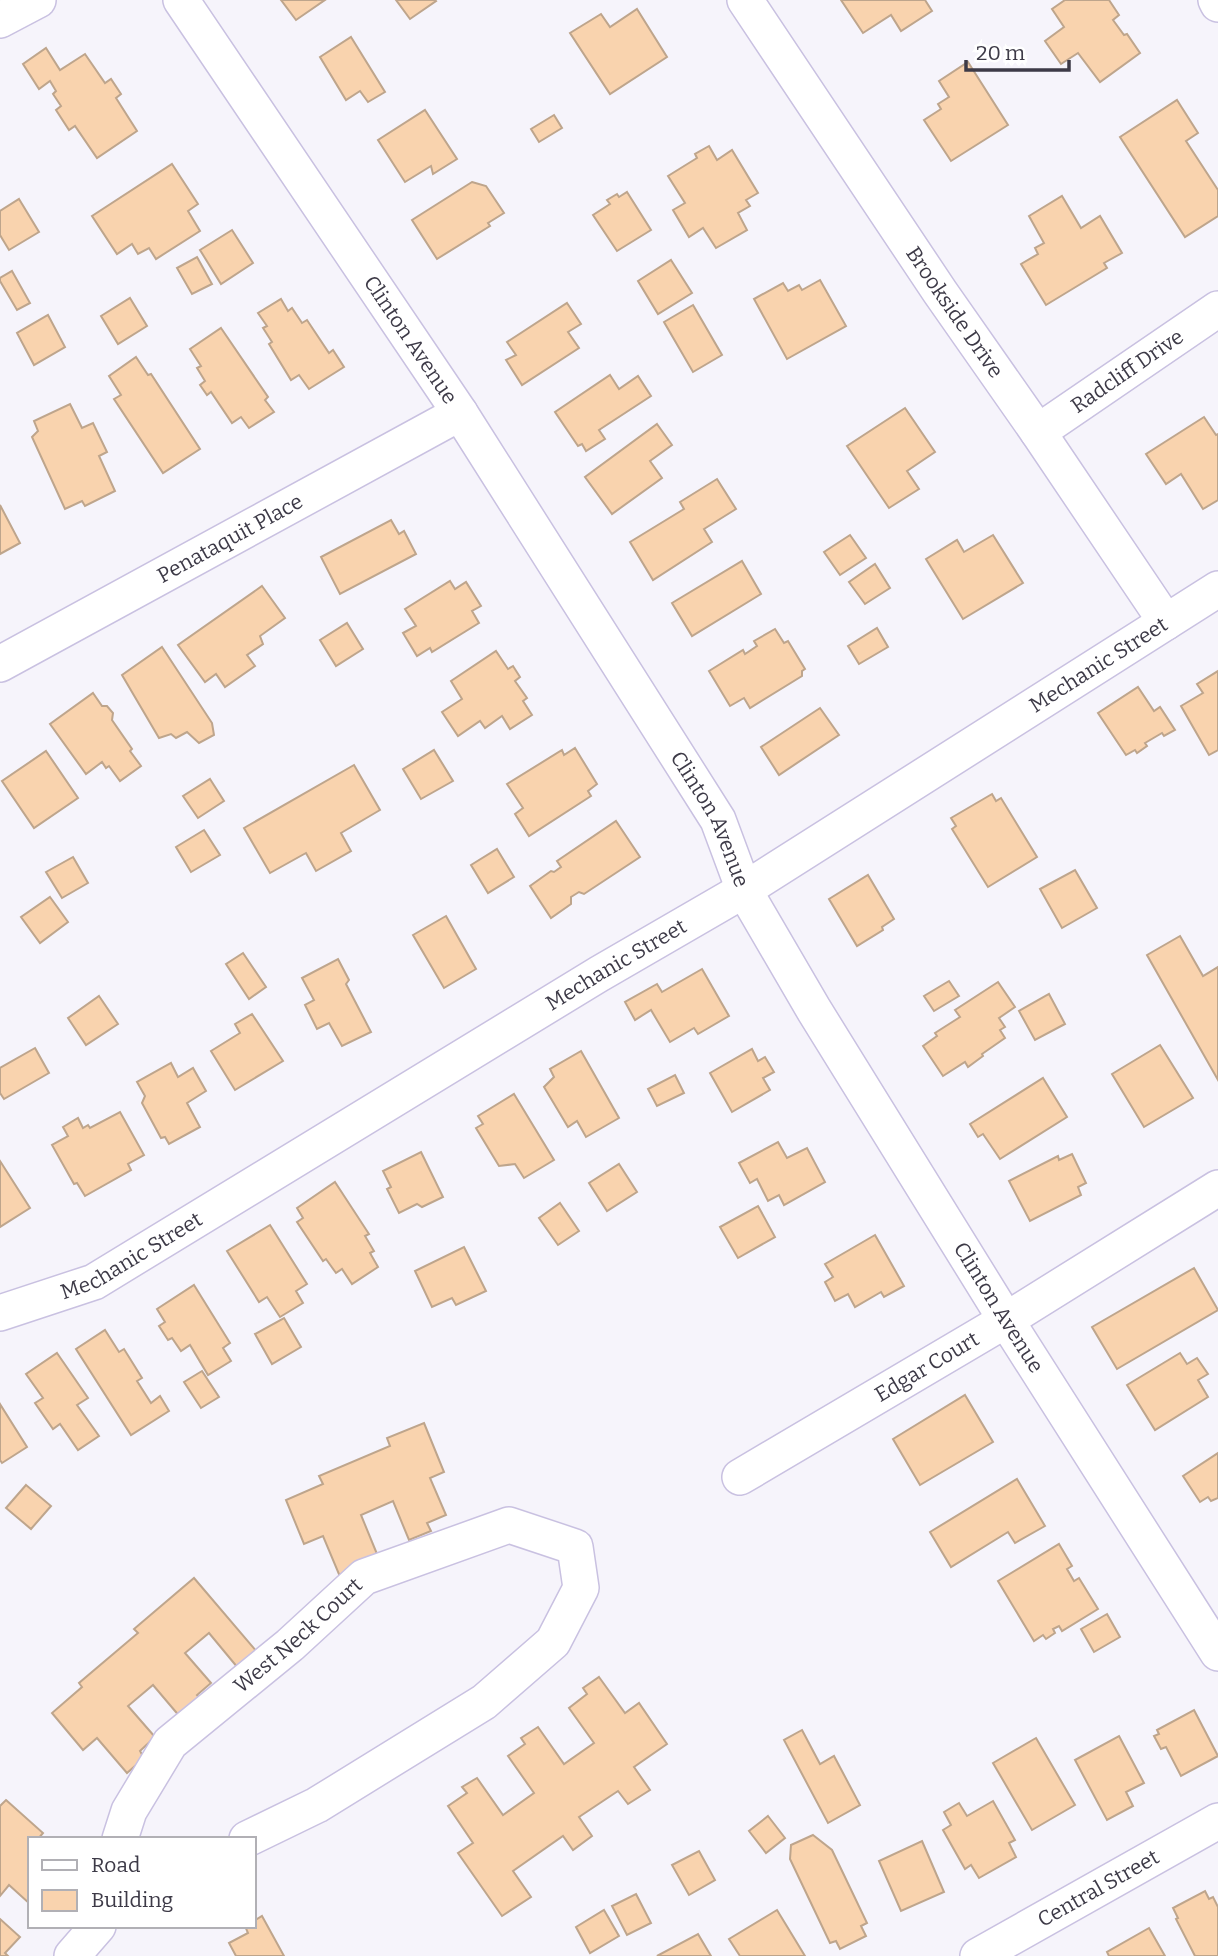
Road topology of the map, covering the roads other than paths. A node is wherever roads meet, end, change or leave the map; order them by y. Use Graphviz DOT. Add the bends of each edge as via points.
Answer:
graph roads {
  1 [pos="38,0"];
  2 [pos="181,0"];
  3 [pos="745,0"];
  4 [pos="0,20"];
  5 [pos="1218,309"];
  6 [pos="460,414"];
  7 [pos="1038,432"];
  8 [pos="1218,589"];
  9 [pos="1166,622"];
  10 [pos="0,664"];
  11 [pos="744,890"];
  12 [pos="1218,1188"];
  13 [pos="0,1312"];
  14 [pos="1006,1320"];
  15 [pos="740,1478"];
  16 [pos="1218,1653"];
  17 [pos="1218,1821"];
  18 [pos="121,1837"];
  19 [pos="251,1837"];
  20 [pos="96,1928"];
  21 [pos="72,1956"];
  22 [pos="978,1956"];
  1 -- 4 [label="street"];
  2 -- 6 [label="street, Clinton Avenue"];
  3 -- 7 [label="street, Brookside Drive"];
  5 -- 7 [label="street, Radcliff Drive"];
  6 -- 10 [label="street, Penataquit Place"];
  6 -- 11 [label="street, Clinton Avenue" via="718,820"];
  7 -- 9 [label="street, Brookside Drive"];
  8 -- 9 [label="street, Mechanic Street"];
  9 -- 11 [label="street, Mechanic Street"];
  11 -- 13 [label="street, Mechanic Street" via="94,1282"];
  11 -- 14 [label="street, Clinton Avenue"];
  12 -- 14 [label="street, Edgar Court"];
  14 -- 15 [label="street, Edgar Court"];
  14 -- 16 [label="street, Clinton Avenue"];
  17 -- 22 [label="street, Central Street"];
  18 -- 19 [label="street, West Neck Court" via="129,1811 170,1743 364,1577 509,1525 575,1547 581,1588 553,1642 484,1702 450,1724 317,1805"];
  20 -- 21 [label="street"];
}
